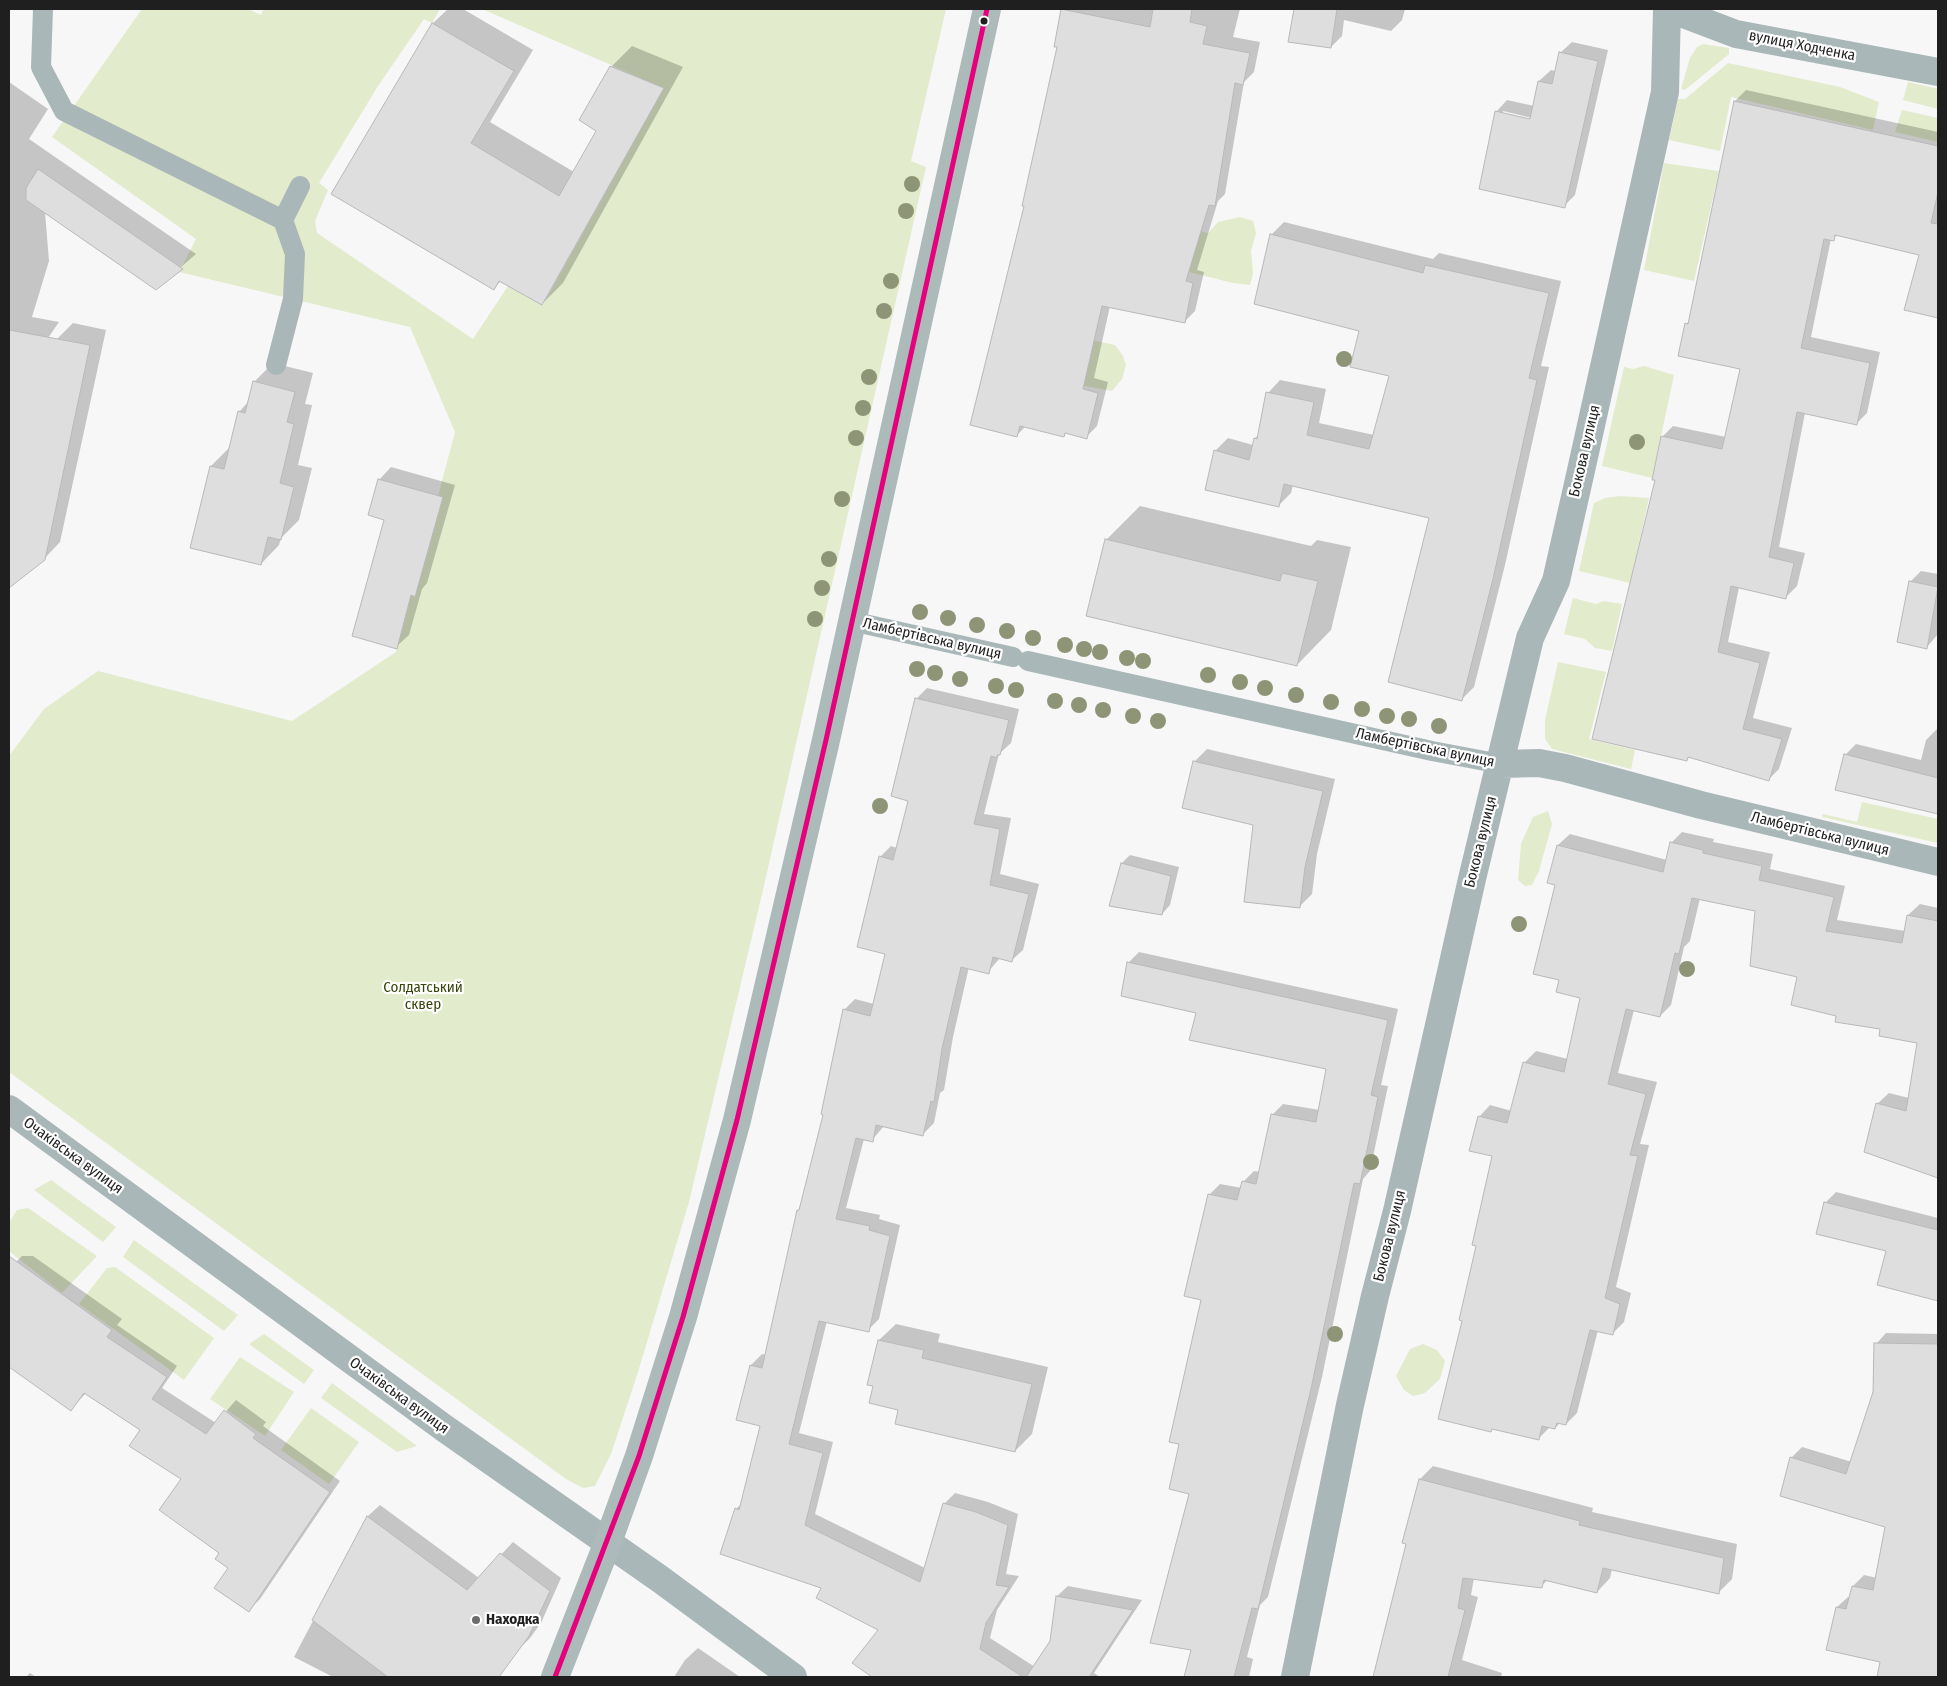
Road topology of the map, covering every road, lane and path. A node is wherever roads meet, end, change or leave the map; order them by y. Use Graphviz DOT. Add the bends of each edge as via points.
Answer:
graph roads {
  1 [pos="43,9"];
  2 [pos="987,9"];
  3 [pos="1668,9"];
  4 [pos="1938,72"];
  5 [pos="300,186"];
  6 [pos="283,220"];
  7 [pos="276,365"];
  8 [pos="851,621"];
  9 [pos="1500,764"];
  10 [pos="1938,862"];
  11 [pos="9,1110"];
  12 [pos="608,1542"];
  13 [pos="554,1677"];
  14 [pos="793,1677"];
  15 [pos="1295,1677"];
  1 -- 6 [label="lane" via="41,67 64,111"];
  2 -- 8 [label="highway"];
  3 -- 4 [label="street, вулиця Ходченка" via="1736,34"];
  3 -- 9 [label="street, Бокова вулиця" via="1665,92 1556,581 1530,638"];
  5 -- 6 [label="lane"];
  6 -- 7 [label="lane" via="295,254 293,299"];
  8 -- 9 [label="lane, Ламбертівська вулиця"];
  8 -- 12 [label="highway" via="737,1120 683,1317"];
  9 -- 10 [label="street, Ламбертівська вулиця" via="1538,763 1565,768 1701,805"];
  9 -- 15 [label="street, Бокова вулиця" via="1375,1296"];
  11 -- 12 [label="street, Очаківська вулиця" via="444,1428"];
  12 -- 13 [label="highway"];
  12 -- 14 [label="street, Очаківська вулиця"];
}
